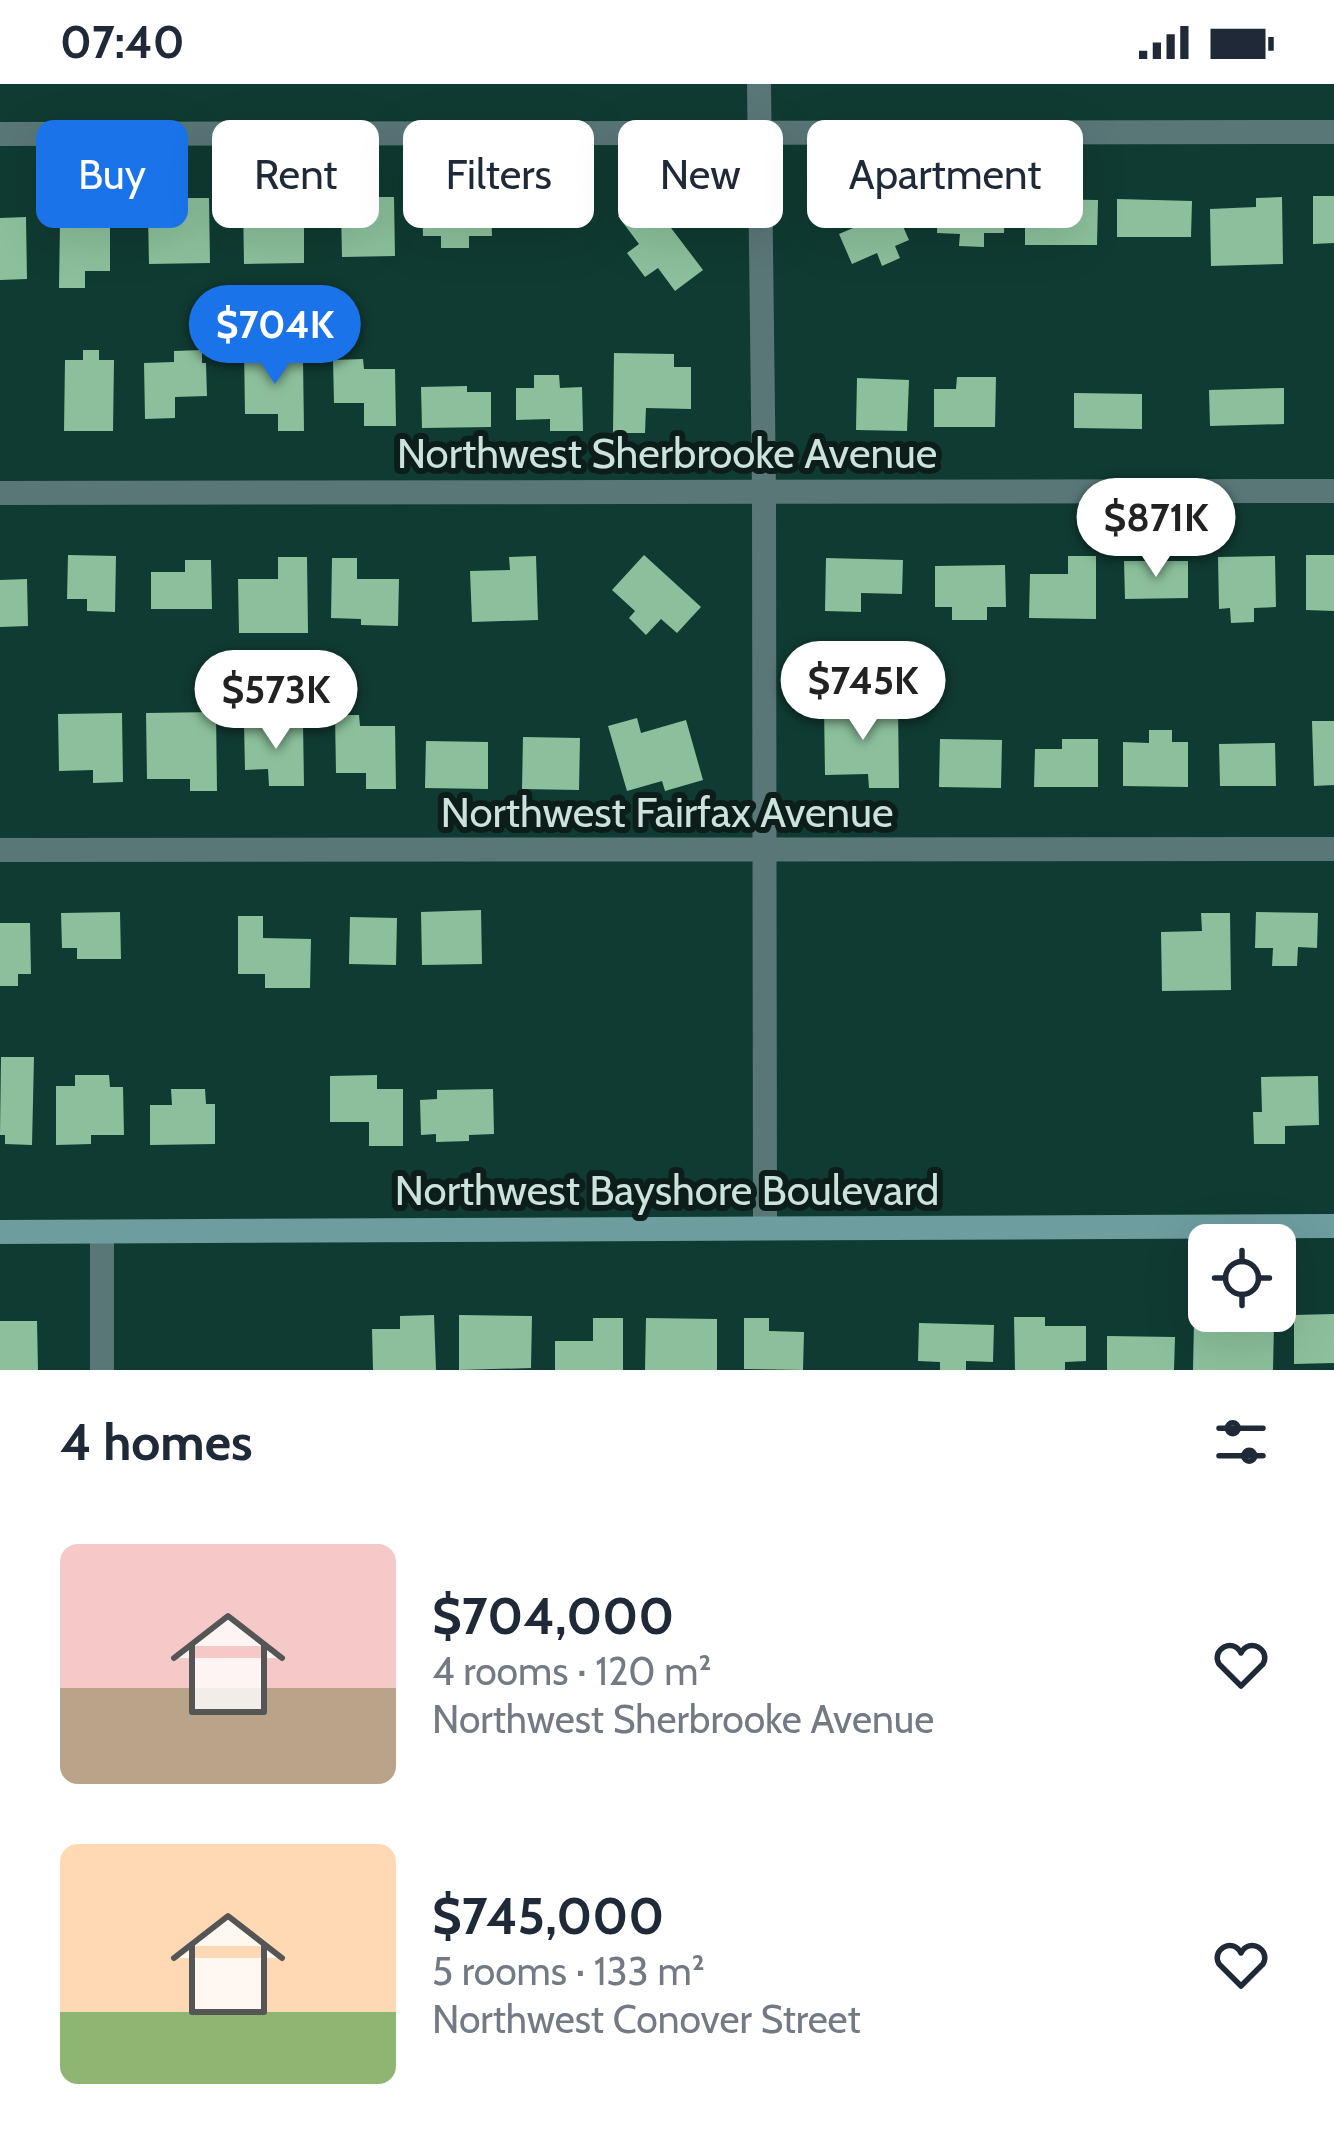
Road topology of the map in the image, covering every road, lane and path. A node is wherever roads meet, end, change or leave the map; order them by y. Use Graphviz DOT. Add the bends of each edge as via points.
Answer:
graph roads {
  1 [pos="758,84"];
  2 [pos="759,120"];
  3 [pos="1334,132"];
  4 [pos="0,134"];
  5 [pos="618,134"];
  6 [pos="783,134"];
  7 [pos="760,228"];
  8 [pos="1334,491"];
  9 [pos="764,492"];
  10 [pos="0,493"];
  11 [pos="1334,849"];
  12 [pos="0,850"];
  13 [pos="765,851"];
  14 [pos="1334,1226"];
  15 [pos="765,1227"];
  16 [pos="0,1232"];
  17 [pos="102,1233"];
  18 [pos="102,1370"];
  1 -- 2 [label="street"];
  3 -- 6 [label="street"];
  4 -- 5 [label="street"];
  7 -- 9 [label="street"];
  8 -- 9 [label="street, Northwest Sherbrooke Avenue"];
  9 -- 10 [label="street, Northwest Sherbrooke Avenue"];
  9 -- 13 [label="street"];
  11 -- 13 [label="street, Northwest Fairfax Avenue"];
  12 -- 13 [label="street, Northwest Fairfax Avenue"];
  13 -- 15 [label="street"];
  14 -- 15 [label="main road, Northwest Bayshore Boulevard"];
  15 -- 17 [label="main road, Northwest Bayshore Boulevard"];
  16 -- 17 [label="main road, Northwest Bayshore Boulevard"];
  17 -- 18 [label="street"];
}
